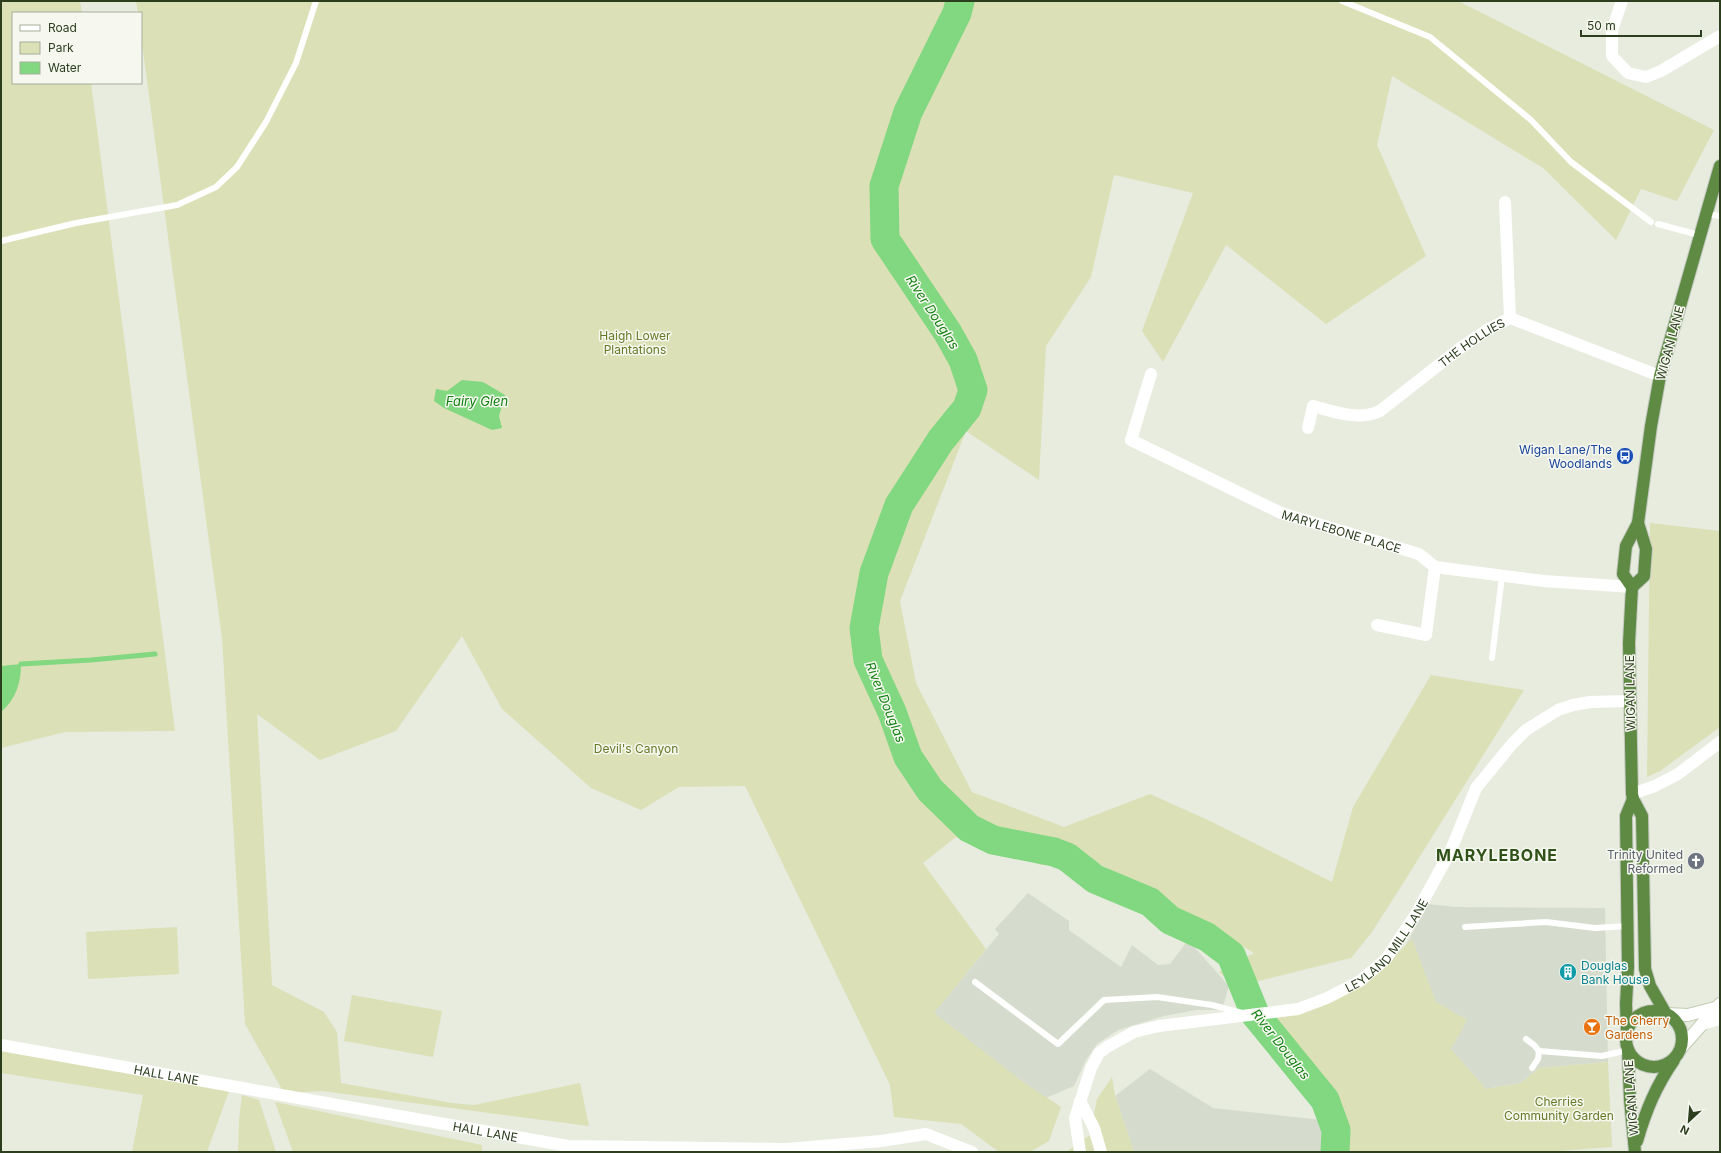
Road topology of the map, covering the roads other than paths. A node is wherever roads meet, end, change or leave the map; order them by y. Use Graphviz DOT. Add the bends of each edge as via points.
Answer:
graph roads {
  1 [pos="316,1"];
  2 [pos="1342,1"];
  3 [pos="1622,1"];
  4 [pos="1720,36"];
  5 [pos="1720,166"];
  6 [pos="1716,196"];
  7 [pos="1505,202"];
  8 [pos="1706,214"];
  9 [pos="1720,216"];
  10 [pos="1651,222"];
  11 [pos="1658,224"];
  12 [pos="1699,234"];
  13 [pos="1,241"];
  14 [pos="1510,318"];
  15 [pos="1151,374"];
  16 [pos="1660,376"];
  17 [pos="1308,428"];
  18 [pos="1638,523"];
  19 [pos="1435,567"];
  20 [pos="1502,576"];
  21 [pos="1632,587"];
  22 [pos="1377,625"];
  23 [pos="1492,658"];
  24 [pos="1630,702"];
  25 [pos="1720,742"];
  26 [pos="1632,796"];
  27 [pos="1628,926"];
  28 [pos="1465,927"];
  29 [pos="975,982"];
  30 [pos="1718,1006"];
  31 [pos="1666,1014"];
  32 [pos="1250,1015"];
  33 [pos="1720,1019"];
  34 [pos="1702,1024"];
  35 [pos="1627,1031"];
  36 [pos="1526,1039"];
  37 [pos="1,1045"];
  38 [pos="1628,1050"];
  39 [pos="1539,1051"];
  40 [pos="1678,1053"];
  41 [pos="1532,1068"];
  42 [pos="1080,1101"];
  43 [pos="1635,1150"];
  44 [pos="788,1151"];
  45 [pos="972,1152"];
  46 [pos="1080,1152"];
  47 [pos="1101,1152"];
  1 -- 13 [label="lane" via="296,63 266,122 237,167 216,187 177,205"];
  2 -- 10 [label="lane" via="1430,37 1531,120 1571,162"];
  3 -- 4 [label="street" via="1612,30 1612,56 1628,73 1646,77 1661,71"];
  5 -- 6 [label="highway, WIGAN LANE"];
  6 -- 8 [label="highway, WIGAN LANE"];
  7 -- 14 [label="street"];
  8 -- 9 [label="lane"];
  8 -- 12 [label="highway, WIGAN LANE"];
  11 -- 12 [label="lane"];
  12 -- 16 [label="highway, WIGAN LANE"];
  14 -- 16 [label="street, THE HOLLIES"];
  14 -- 17 [label="street, THE HOLLIES" via="1459,349 1380,412 1362,416 1313,406"];
  15 -- 19 [label="street, MARYLEBONE PLACE" via="1131,440 1281,513 1419,554"];
  16 -- 18 [label="highway, WIGAN LANE"];
  18 -- 21 [label="highway, WIGAN LANE" via="1626,546 1625,555 1624,574"];
  18 -- 21 [label="highway, WIGAN LANE" via="1646,549 1644,576"];
  19 -- 20 [label="street"];
  19 -- 22 [label="street" via="1426,635"];
  20 -- 21 [label="street"];
  20 -- 23 [label="lane"];
  21 -- 24 [label="highway, WIGAN LANE" via="1629,643"];
  24 -- 26 [label="highway, WIGAN LANE"];
  24 -- 32 [label="street, LEYLAND MILL LANE" via="1607,701 1574,705 1553,712 1526,730 1476,788 1451,850 1416,914 1386,959 1360,981 1327,998 1298,1009"];
  25 -- 26 [label="street" via="1678,774"];
  26 -- 27 [label="highway, WIGAN LANE" via="1626,816"];
  26 -- 31 [label="highway, WIGAN LANE" via="1642,816 1645,969 1650,986"];
  27 -- 28 [label="lane" via="1595,928 1546,922"];
  27 -- 35 [label="highway, WIGAN LANE"];
  29 -- 32 [label="lane" via="1058,1044 1104,1000 1157,997 1212,1005"];
  30 -- 31 [label="street" via="1688,1015"];
  30 -- 34 [label="street"];
  31 -- 35 [label="highway" via="1647,1012 1631,1022"];
  31 -- 40 [label="highway" via="1674,1019 1681,1033 1682,1041"];
  32 -- 42 [label="street, LEYLAND MILL LANE" via="1159,1026 1134,1032 1118,1040 1100,1053 1091,1068"];
  33 -- 34 [label="street"];
  34 -- 40 [label="street"];
  35 -- 38 [label="highway"];
  36 -- 39 [label="lane"];
  37 -- 44 [label="street, HALL LANE" via="568,1146"];
  38 -- 39 [label="lane" via="1602,1056"];
  38 -- 40 [label="highway" via="1640,1064 1650,1067 1668,1063"];
  38 -- 43 [label="highway, WIGAN LANE"];
  39 -- 41 [label="lane" via="1538,1059"];
  40 -- 43 [label="highway, WIGAN LANE" via="1644,1114"];
  42 -- 46 [label="street" via="1075,1118"];
  42 -- 47 [label="street" via="1094,1128"];
  44 -- 45 [label="street, HALL LANE" via="926,1134"];
}
